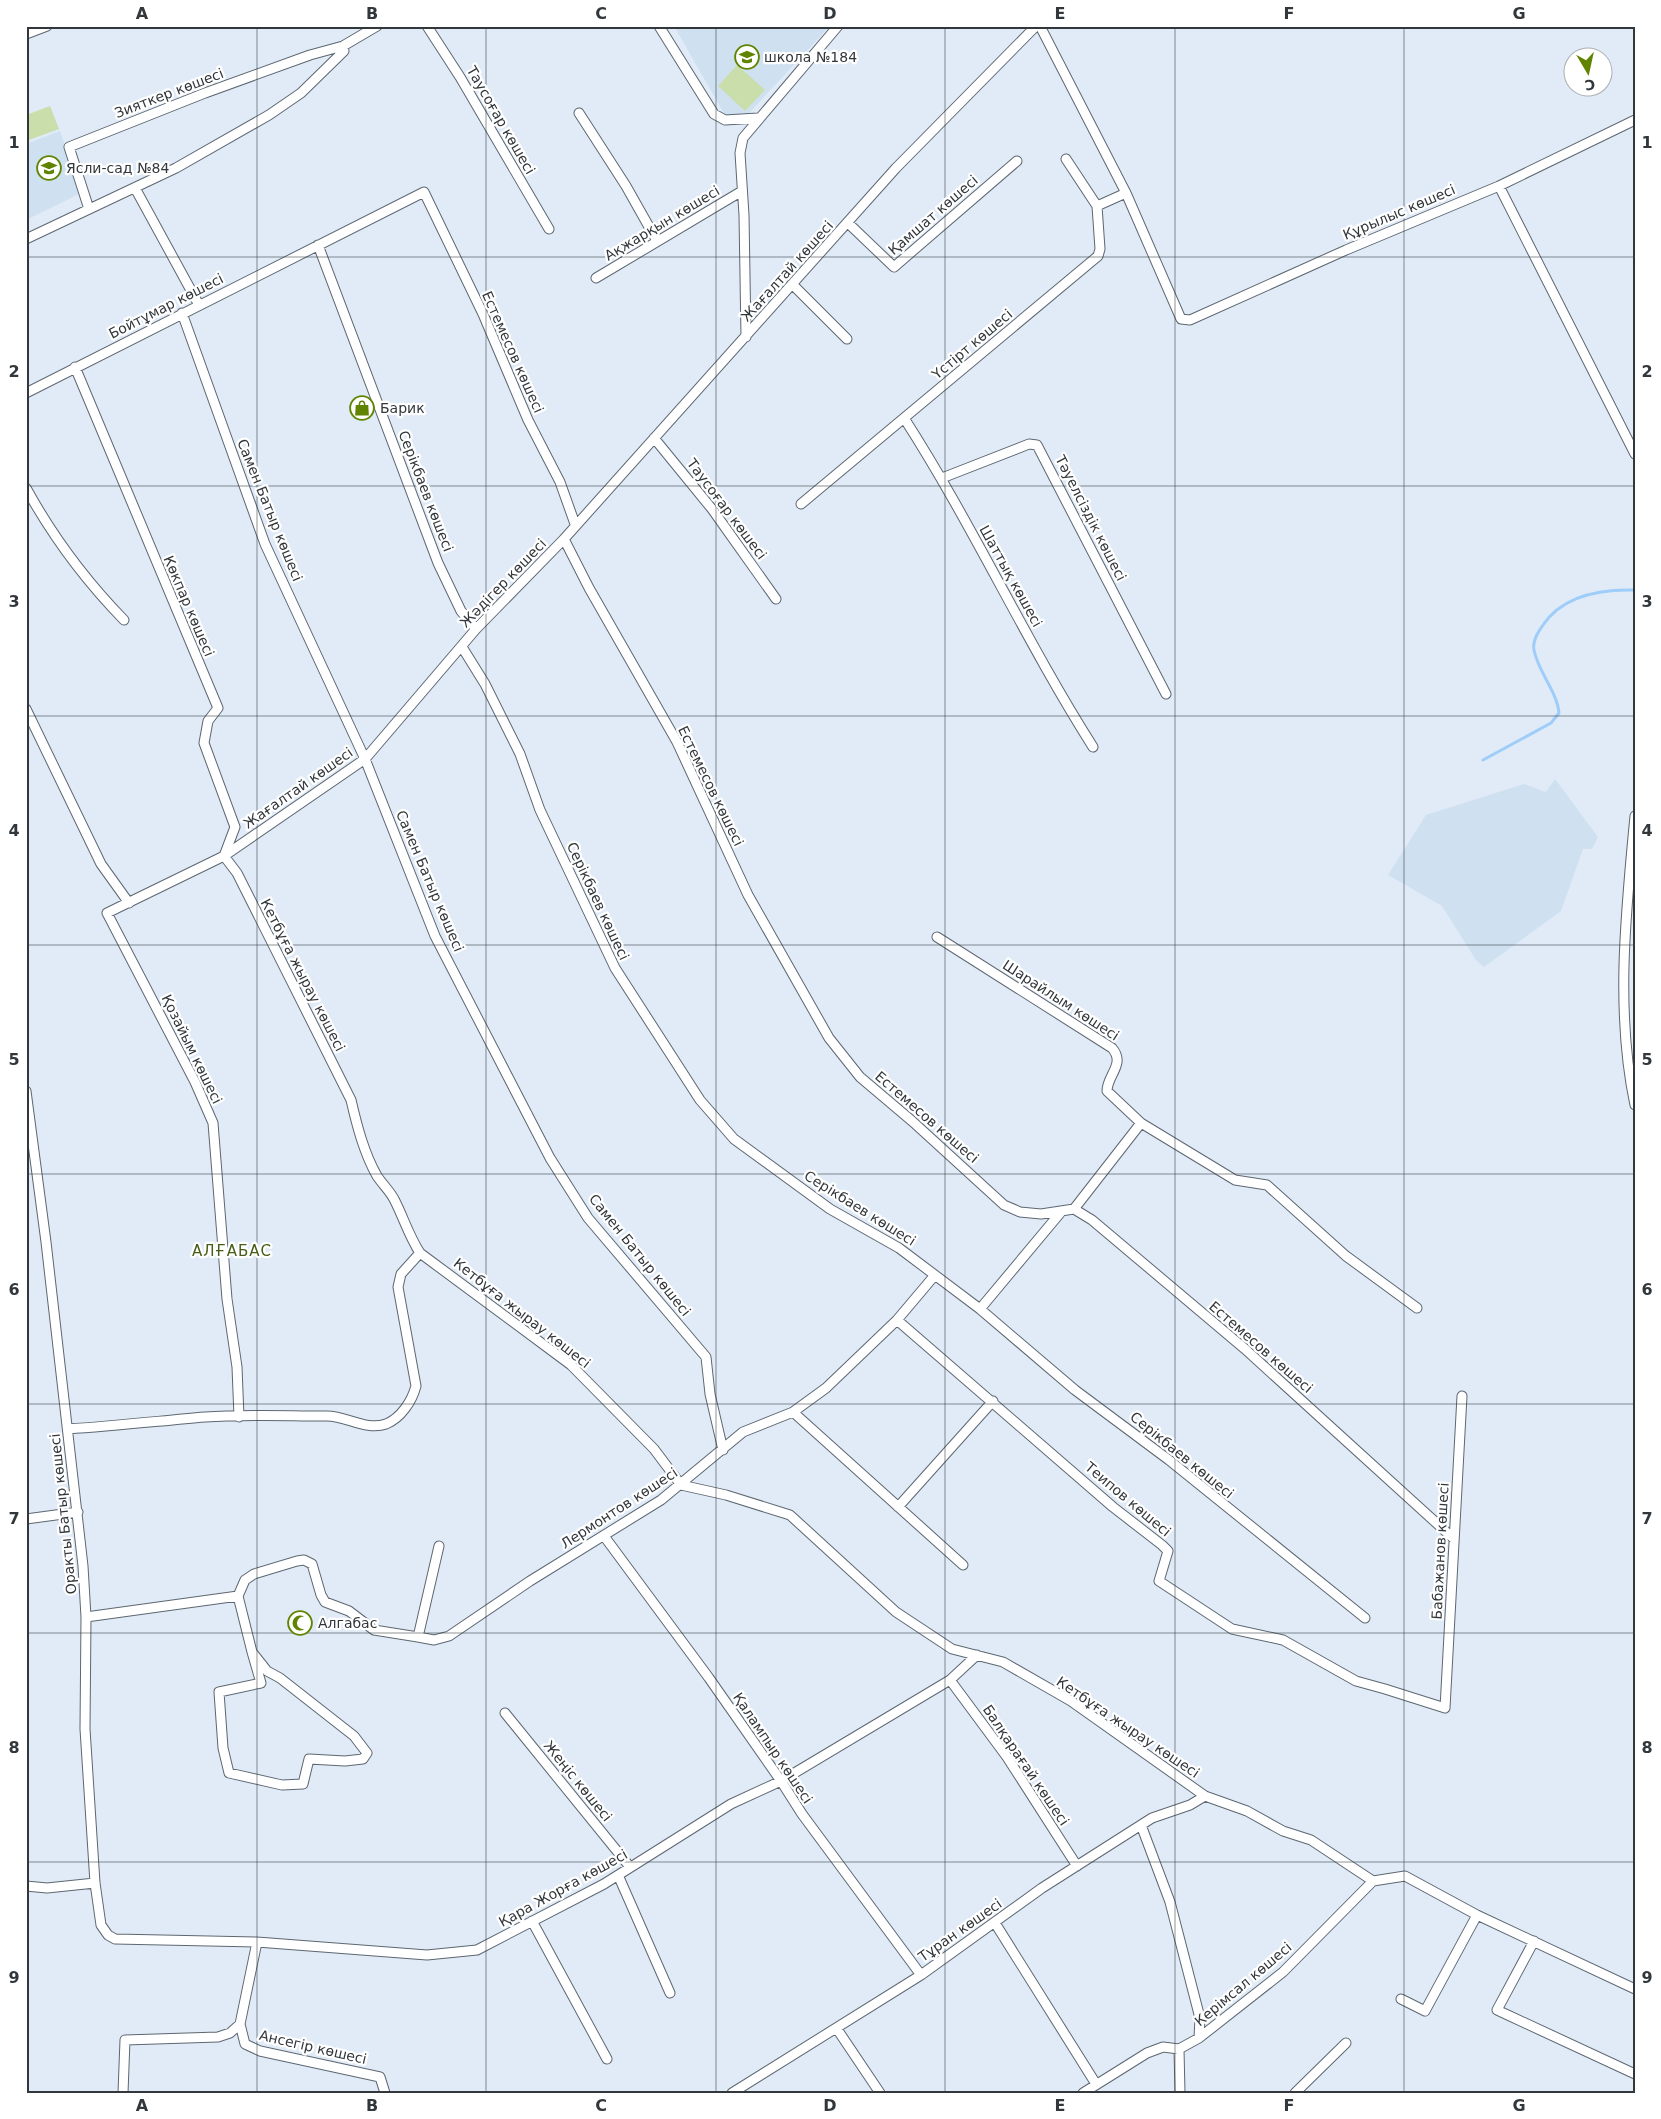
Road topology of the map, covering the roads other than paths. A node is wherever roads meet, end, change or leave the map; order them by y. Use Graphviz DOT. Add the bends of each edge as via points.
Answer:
graph roads {
  1 [pos="48,26"];
  2 [pos="377,26"];
  3 [pos="427,26"];
  4 [pos="659,26"];
  5 [pos="838,26"];
  6 [pos="1036,26"];
  7 [pos="1040,26"];
  8 [pos="26,34"];
  9 [pos="343,46"];
  10 [pos="579,113"];
  11 [pos="758,118"];
  12 [pos="1635,120"];
  13 [pos="1066,159"];
  14 [pos="1016,161"];
  15 [pos="1499,186"];
  16 [pos="136,188"];
  17 [pos="742,191"];
  18 [pos="424,192"];
  19 [pos="1126,193"];
  20 [pos="1098,206"];
  21 [pos="89,209"];
  22 [pos="848,222"];
  23 [pos="549,229"];
  24 [pos="26,239"];
  25 [pos="657,241"];
  26 [pos="318,245"];
  27 [pos="596,278"];
  28 [pos="792,284"];
  29 [pos="199,305"];
  30 [pos="182,314"];
  31 [pos="746,337"];
  32 [pos="847,339"];
  33 [pos="76,367"];
  34 [pos="26,393"];
  35 [pos="904,418"];
  36 [pos="654,438"];
  37 [pos="1635,454"];
  38 [pos="942,478"];
  39 [pos="26,488"];
  40 [pos="801,504"];
  41 [pos="575,524"];
  42 [pos="564,539"];
  43 [pos="776,599"];
  44 [pos="124,620"];
  45 [pos="476,629"];
  46 [pos="462,647"];
  47 [pos="1166,694"];
  48 [pos="26,709"];
  49 [pos="1093,746"];
  50 [pos="365,759"];
  51 [pos="1635,816"];
  52 [pos="224,856"];
  53 [pos="129,904"];
  54 [pos="936,937"];
  55 [pos="26,1091"];
  56 [pos="1635,1105"];
  57 [pos="1141,1123"];
  58 [pos="1074,1209"];
  59 [pos="1061,1212"];
  60 [pos="420,1253"];
  61 [pos="935,1275"];
  62 [pos="1417,1308"];
  63 [pos="980,1309"];
  64 [pos="897,1320"];
  65 [pos="1462,1396"];
  66 [pos="993,1401"];
  67 [pos="793,1412"];
  68 [pos="239,1417"];
  69 [pos="68,1429"];
  70 [pos="723,1450"];
  71 [pos="681,1485"];
  72 [pos="898,1507"];
  73 [pos="78,1512"];
  74 [pos="26,1519"];
  75 [pos="604,1536"];
  76 [pos="1454,1539"];
  77 [pos="439,1546"];
  78 [pos="963,1565"];
  79 [pos="238,1596"];
  80 [pos="86,1618"];
  81 [pos="1365,1618"];
  82 [pos="418,1637"];
  83 [pos="252,1652"];
  84 [pos="977,1655"];
  85 [pos="950,1680"];
  86 [pos="1444,1708"];
  87 [pos="505,1713"];
  88 [pos="782,1781"];
  89 [pos="1205,1796"];
  90 [pos="1141,1825"];
  91 [pos="1077,1866"];
  92 [pos="630,1867"];
  93 [pos="618,1875"];
  94 [pos="1373,1881"];
  95 [pos="95,1883"];
  96 [pos="26,1886"];
  97 [pos="1477,1915"];
  98 [pos="532,1921"];
  99 [pos="995,1923"];
  100 [pos="108,1935"];
  101 [pos="1534,1940"];
  102 [pos="257,1942"];
  103 [pos="921,1975"];
  104 [pos="1635,1989"];
  105 [pos="670,1993"];
  106 [pos="1401,1999"];
  107 [pos="240,2024"];
  108 [pos="837,2029"];
  109 [pos="1199,2038"];
  110 [pos="1346,2043"];
  111 [pos="1179,2049"];
  112 [pos="607,2058"];
  113 [pos="1635,2074"];
  114 [pos="1096,2084"];
  115 [pos="123,2093"];
  116 [pos="385,2093"];
  117 [pos="732,2093"];
  118 [pos="880,2093"];
  119 [pos="1083,2093"];
  120 [pos="1180,2093"];
  121 [pos="1295,2093"];
  1 -- 8 [label="street"];
  2 -- 9 [label="street"];
  3 -- 23 [label="street, Тауcоғар көшесі"];
  4 -- 11 [label="street" via="714,114 725,120"];
  5 -- 11 [label="street"];
  6 -- 22 [label="street, Жағалтай көшесі" via="896,168"];
  7 -- 19 [label="street"];
  9 -- 16 [label="street" via="344,51 301,94 215,147"];
  9 -- 21 [label="street, Зияткер көшесі" via="205,93 69,147"];
  10 -- 25 [label="street"];
  11 -- 17 [label="street" via="741,145"];
  12 -- 15 [label="street, Құрылыс көшесі"];
  13 -- 20 [label="street"];
  14 -- 22 [label="street, Қамшат көшесі" via="894,268"];
  15 -- 19 [label="street, Құрылыс көшесі" via="1190,320 1181,319"];
  15 -- 37 [label="street"];
  16 -- 21 [label="street"];
  16 -- 29 [label="street"];
  17 -- 25 [label="street, Ақжарқын көшесі"];
  17 -- 31 [label="street"];
  18 -- 26 [label="street, Бойтұмар көшесі"];
  18 -- 41 [label="street, Естемесов көшесі" via="483,314 528,420 560,482"];
  19 -- 20 [label="street"];
  20 -- 35 [label="street, Үстірт көшесі" via="1098,256"];
  21 -- 24 [label="street"];
  22 -- 28 [label="street, Жағалтай көшесі"];
  25 -- 27 [label="street, Ақжарқын көшесі"];
  26 -- 29 [label="street, Бойтұмар көшесі"];
  26 -- 45 [label="street, Серікбаев көшесі" via="438,563 461,611"];
  28 -- 31 [label="street, Жағалтай көшесі"];
  28 -- 32 [label="street"];
  29 -- 30 [label="street, Бойтұмар көшесі"];
  30 -- 33 [label="street, Бойтұмар көшесі"];
  30 -- 50 [label="street, Самен Батыр көшесі" via="266,544"];
  31 -- 36 [label="street, Жағалтай көшесі"];
  33 -- 34 [label="street, Бойтұмар көшесі"];
  33 -- 52 [label="street, Көкпар көшесі" via="218,708 208,721 204,743 235,827"];
  35 -- 38 [label="street, Шаттық көшесі"];
  35 -- 40 [label="street, Үстірт көшесі"];
  36 -- 41 [label="street, Жағалтай көшесі"];
  36 -- 43 [label="street, Тауcоғар көшесі" via="712,509"];
  38 -- 47 [label="street, Тәуелсіздік көшесі" via="1029,444 1037,446"];
  38 -- 49 [label="street, Шаттық көшесі" via="1065,702"];
  39 -- 44 [label="street" via="46,524 80,572"];
  41 -- 42 [label="street, Жағалтай көшесі"];
  42 -- 45 [label="street, Жәдігер көшесі"];
  42 -- 59 [label="street, Естемесов көшесі" via="677,742 748,895 829,1038 860,1077 1004,1205 1020,1212"];
  45 -- 46 [label="street, Жәдігер көшесі"];
  46 -- 50 [label="street, Жағалтай көшесі"];
  46 -- 61 [label="street, Серікбаев көшесі" via="486,684 520,754 540,810 615,968 700,1100 734,1139 830,1209 899,1248"];
  48 -- 53 [label="street" via="101,864"];
  50 -- 52 [label="street, Жағалтай көшесі"];
  50 -- 70 [label="street, Самен Батыр көшесі" via="435,936 550,1158 588,1218 706,1357 710,1394"];
  51 -- 56 [label="street" via="1624,999 1625,1051"];
  52 -- 53 [label="street"];
  52 -- 60 [label="street, Кетбұға жырау көшесі" via="237,873 351,1100 368,1158 395,1200 409,1236"];
  53 -- 68 [label="street, Қозайым көшесі" via="107,913 191,1073 213,1124"];
  54 -- 57 [label="street, Шарайлым көшесі" via="1112,1048 1118,1063 1106,1091"];
  55 -- 69 [label="street, Оракты Батыр көшесі"];
  57 -- 58 [label="street"];
  57 -- 62 [label="street, Шарайлым көшесі" via="1235,1180 1267,1185 1346,1256"];
  58 -- 59 [label="street, Естемесов көшесі"];
  58 -- 76 [label="street, Естемесов көшесі" via="1092,1220 1245,1349"];
  59 -- 63 [label="street"];
  60 -- 68 [label="street" via="401,1274 398,1287 416,1386 402,1413 386,1424 367,1426 334,1416"];
  60 -- 71 [label="street, Кетбұға жырау көшесі" via="571,1365 654,1448"];
  61 -- 63 [label="street, Серікбаев көшесі"];
  61 -- 64 [label="street, Лермонтов көшесі"];
  63 -- 81 [label="street, Серікбаев көшесі" via="1075,1390 1169,1460"];
  64 -- 66 [label="street, Теипов көшесі"];
  64 -- 67 [label="street, Лермонтов көшесі" via="826,1388"];
  65 -- 76 [label="street, Бабажанов көшесі"];
  66 -- 72 [label="street"];
  66 -- 86 [label="street, Теипов көшесі" via="1113,1507 1162,1545 1168,1551 1159,1581 1219,1622 1232,1629 1283,1640 1356,1682"];
  67 -- 70 [label="street, Лермонтов көшесі" via="743,1432"];
  67 -- 72 [label="street"];
  68 -- 69 [label="street"];
  69 -- 73 [label="street, Оракты Батыр көшесі"];
  70 -- 71 [label="street, Лермонтов көшесі"];
  71 -- 75 [label="street, Лермонтов көшесі"];
  71 -- 84 [label="street, Кетбұға жырау көшесі" via="790,1515 896,1612 952,1649"];
  72 -- 78 [label="street"];
  73 -- 74 [label="street"];
  73 -- 80 [label="street, Оракты Батыр көшесі"];
  75 -- 82 [label="street, Лермонтов көшесі" via="449,1636 434,1640"];
  75 -- 88 [label="street, Қалампыр көшесі"];
  76 -- 86 [label="street, Бабажанов көшесі"];
  77 -- 82 [label="street"];
  79 -- 80 [label="street"];
  79 -- 82 [label="street, Лермонтов көшесі" via="245,1580 254,1574 297,1561 310,1561 326,1602 349,1611 374,1630"];
  79 -- 83 [label="street"];
  80 -- 95 [label="street, Оракты Батыр көшесі" via="86,1729"];
  83 -- 83 [label="street" via="261,1683 219,1692 223,1748 229,1773 282,1785 303,1784 309,1759 363,1759 367,1753 354,1736 267,1671"];
  84 -- 85 [label="street, Қара Жорға көшесі"];
  84 -- 89 [label="street, Кетбұға жырау көшесі" via="1003,1662 1071,1701"];
  85 -- 88 [label="street, Қара Жорға көшесі"];
  85 -- 91 [label="street, Балқарағай көшесі" via="1007,1757"];
  87 -- 92 [label="street, Жеңіс көшесі"];
  88 -- 92 [label="street, Қара Жорға көшесі" via="731,1804"];
  88 -- 103 [label="street, Қалампыр көшесі" via="802,1814"];
  89 -- 90 [label="street, Тұран көшесі"];
  89 -- 94 [label="street, Кетбұға жырау көшесі" via="1311,1840"];
  90 -- 91 [label="street, Тұран көшесі"];
  90 -- 109 [label="street" via="1170,1902 1200,2018"];
  91 -- 99 [label="street, Тұран көшесі"];
  92 -- 93 [label="street, Қара Жорға көшесі"];
  93 -- 98 [label="street, Қара Жорға көшесі"];
  93 -- 105 [label="street"];
  94 -- 97 [label="street" via="1405,1876"];
  94 -- 109 [label="street, Керімсал көшесі" via="1284,1972"];
  95 -- 96 [label="street" via="47,1888"];
  95 -- 100 [label="street, Оракты Батыр көшесі" via="102,1925"];
  97 -- 101 [label="street"];
  97 -- 106 [label="street" via="1425,2011"];
  98 -- 102 [label="street, Қара Жорға көшесі" via="477,1950 463,1953 427,1955"];
  98 -- 112 [label="street"];
  99 -- 103 [label="street, Тұран көшесі"];
  99 -- 114 [label="street"];
  100 -- 102 [label="street, Қара Жорға көшесі" via="115,1939"];
  101 -- 104 [label="street"];
  101 -- 113 [label="street" via="1497,2010"];
  102 -- 107 [label="street"];
  103 -- 108 [label="street, Тұран көшесі"];
  107 -- 115 [label="street" via="230,2033 218,2037 124,2040"];
  107 -- 116 [label="street, Ансегір көшесі" via="245,2044 260,2051 380,2077"];
  108 -- 117 [label="street, Тұран көшесі"];
  108 -- 118 [label="street"];
  109 -- 111 [label="street, Керімсал көшесі"];
  110 -- 121 [label="street"];
  111 -- 114 [label="street, Керімсал көшесі" via="1163,2047 1147,2053"];
  111 -- 120 [label="street"];
  114 -- 119 [label="street, Керімсал көшесі"];
}
